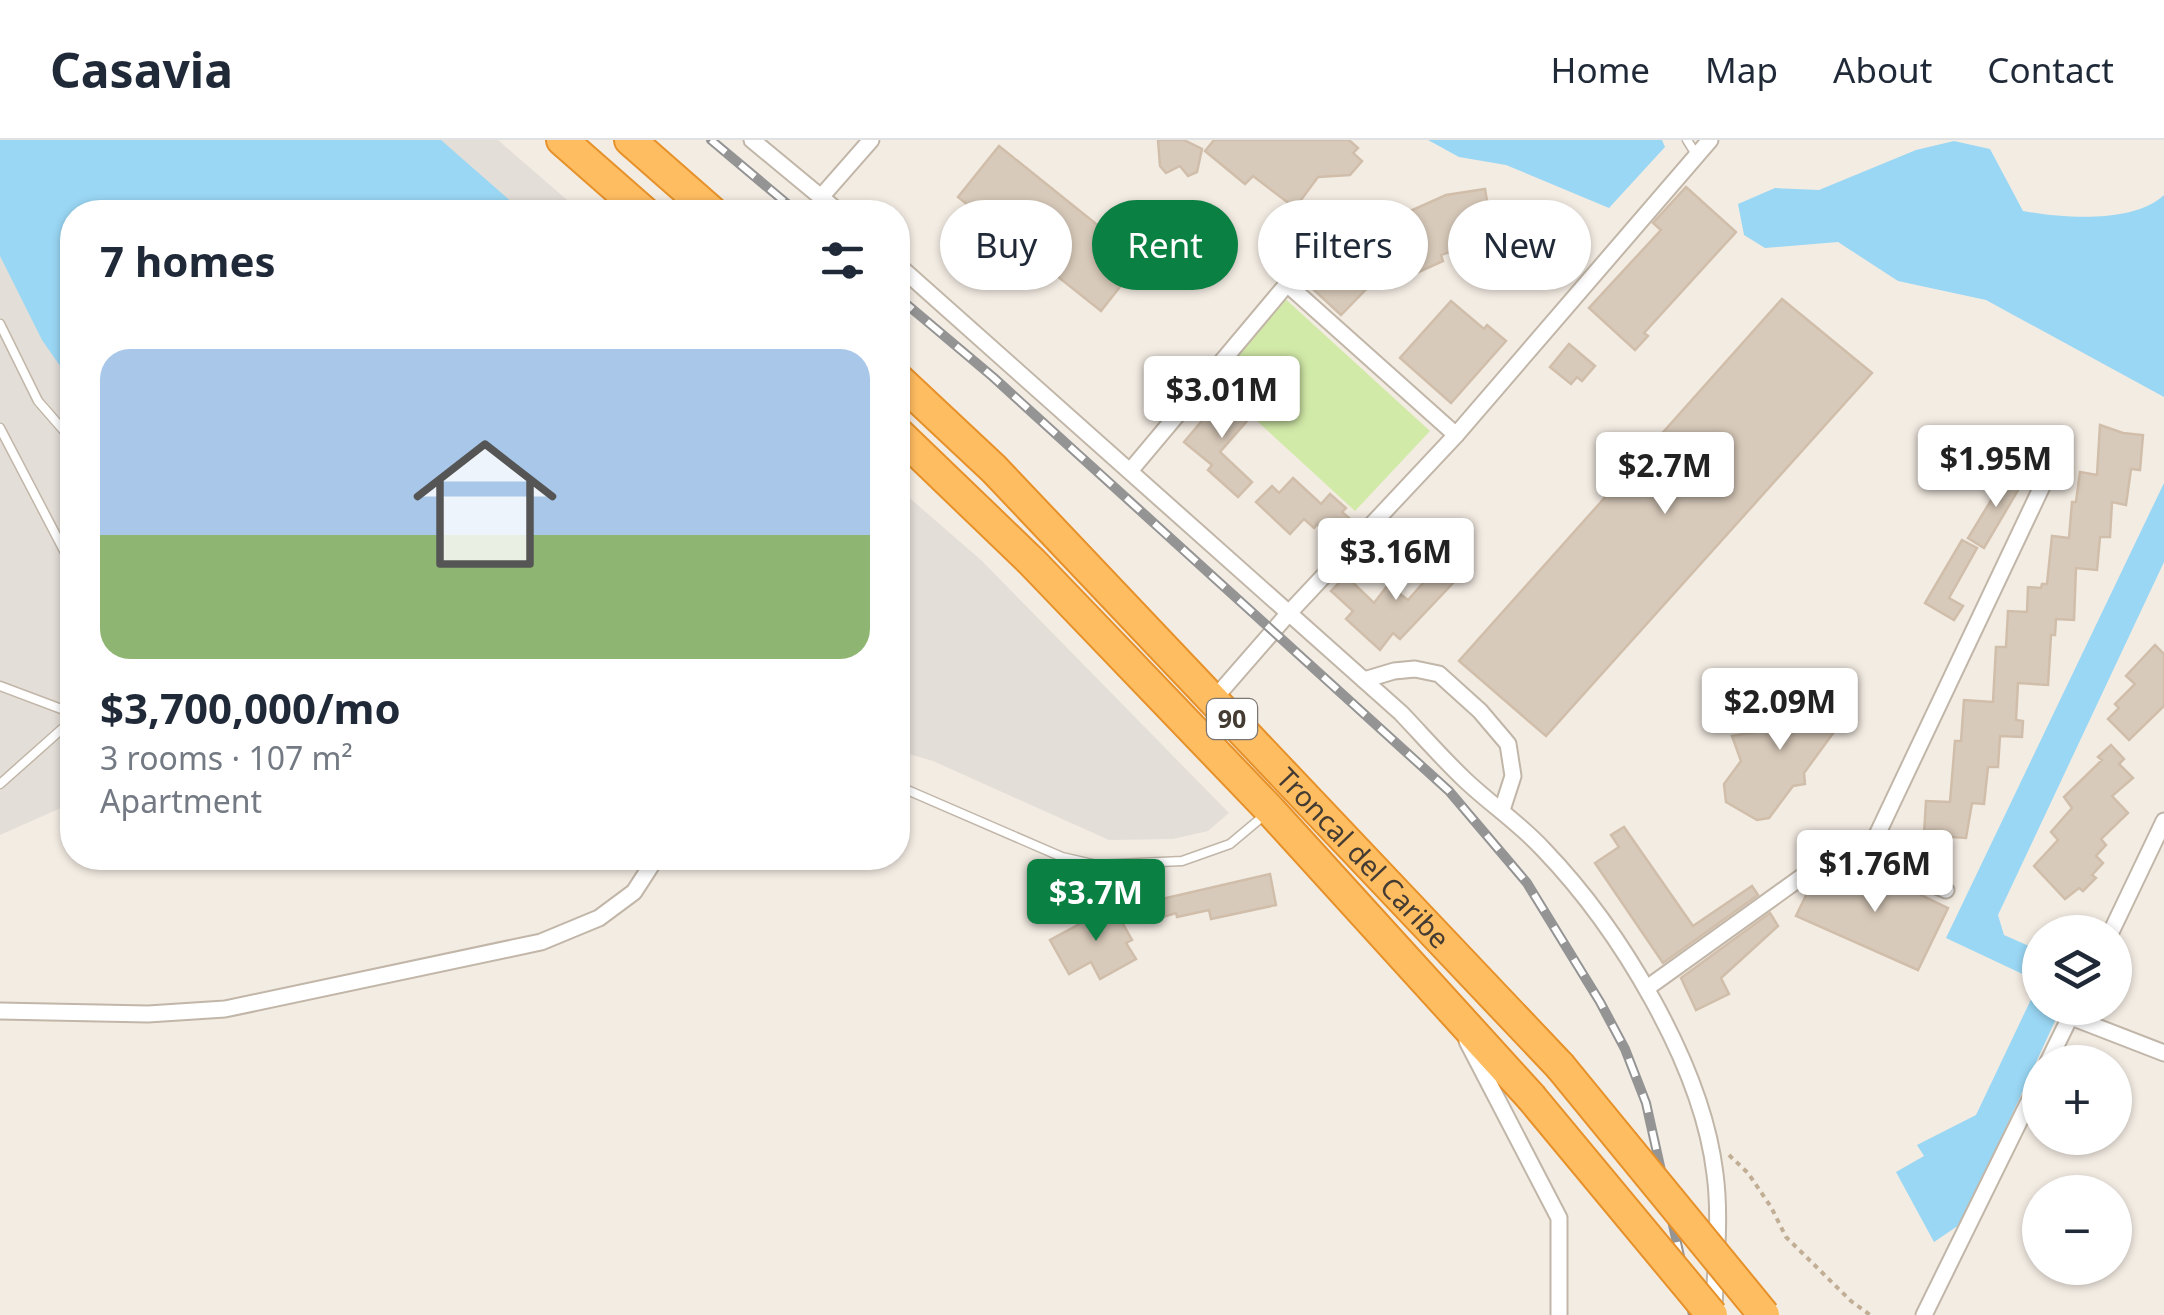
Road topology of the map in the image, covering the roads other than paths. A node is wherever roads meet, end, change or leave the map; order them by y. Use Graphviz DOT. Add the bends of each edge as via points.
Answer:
graph roads {
  1 [pos="562,140"];
  2 [pos="630,140"];
  3 [pos="752,140"];
  4 [pos="871,140"];
  5 [pos="1687,140"];
  6 [pos="1710,140"];
  7 [pos="1696,156"];
  8 [pos="821,197"];
  9 [pos="630,200"];
  10 [pos="698,200"];
  11 [pos="825,200"];
  12 [pos="910,276"];
  13 [pos="0,324"];
  14 [pos="910,390"];
  15 [pos="60,426"];
  16 [pos="0,428"];
  17 [pos="1456,436"];
  18 [pos="2063,442"];
  19 [pos="910,445"];
  20 [pos="1130,472"];
  21 [pos="60,543"];
  22 [pos="1288,614"];
  23 [pos="1364,680"];
  24 [pos="0,686"];
  25 [pos="1214,699"];
  26 [pos="60,712"];
  27 [pos="60,728"];
  28 [pos="0,784"];
  29 [pos="910,791"];
  30 [pos="1270,810"];
  31 [pos="1502,810"];
  32 [pos="2164,821"];
  33 [pos="1867,856"];
  34 [pos="648,870"];
  35 [pos="1946,890"];
  36 [pos="2119,915"];
  37 [pos="1647,988"];
  38 [pos="1446,1001"];
  39 [pos="0,1011"];
  40 [pos="2103,1025"];
  41 [pos="2164,1052"];
  42 [pos="2022,1116"];
  43 [pos="1559,1315"];
  44 [pos="1713,1315"];
  45 [pos="1764,1315"];
  46 [pos="1924,1315"];
  1 -- 9 [label="highway"];
  2 -- 10 [label="highway"];
  3 -- 8 [label="street"];
  4 -- 8 [label="street"];
  5 -- 7 [label="lane"];
  6 -- 7 [label="street"];
  7 -- 17 [label="street"];
  8 -- 11 [label="street"];
  12 -- 20 [label="street"];
  13 -- 15 [label="lane" via="38,401"];
  14 -- 25 [label="highway, Troncal del Caribe / 90"];
  16 -- 21 [label="lane"];
  17 -- 20 [label="street" via="1287,284"];
  17 -- 22 [label="street"];
  18 -- 33 [label="street"];
  19 -- 30 [label="highway, Troncal del Caribe / 90"];
  20 -- 22 [label="street"];
  22 -- 23 [label="street"];
  22 -- 25 [label="street"];
  23 -- 31 [label="street"];
  23 -- 31 [label="street" via="1415,668 1439,674 1480,711 1508,744 1514,776"];
  24 -- 26 [label="lane"];
  25 -- 45 [label="highway, Troncal del Caribe / 90, bridge" via="1560,1066"];
  27 -- 28 [label="lane"];
  29 -- 30 [label="lane" via="1096,865 1182,861 1230,844"];
  30 -- 38 [label="highway, Troncal del Caribe / 90"];
  31 -- 37 [label="street" via="1591,903"];
  32 -- 36 [label="street"];
  33 -- 35 [label="street"];
  33 -- 37 [label="street" via="1820,863"];
  34 -- 39 [label="street" via="634,892 599,918 540,942 226,1008"];
  37 -- 44 [label="street" via="1670,1035 1716,1175"];
  38 -- 43 [label="street" via="1558,1218"];
  38 -- 44 [label="highway, Troncal del Caribe / 90, bridge"];
  40 -- 41 [label="street"];
  42 -- 46 [label="street"];
}
